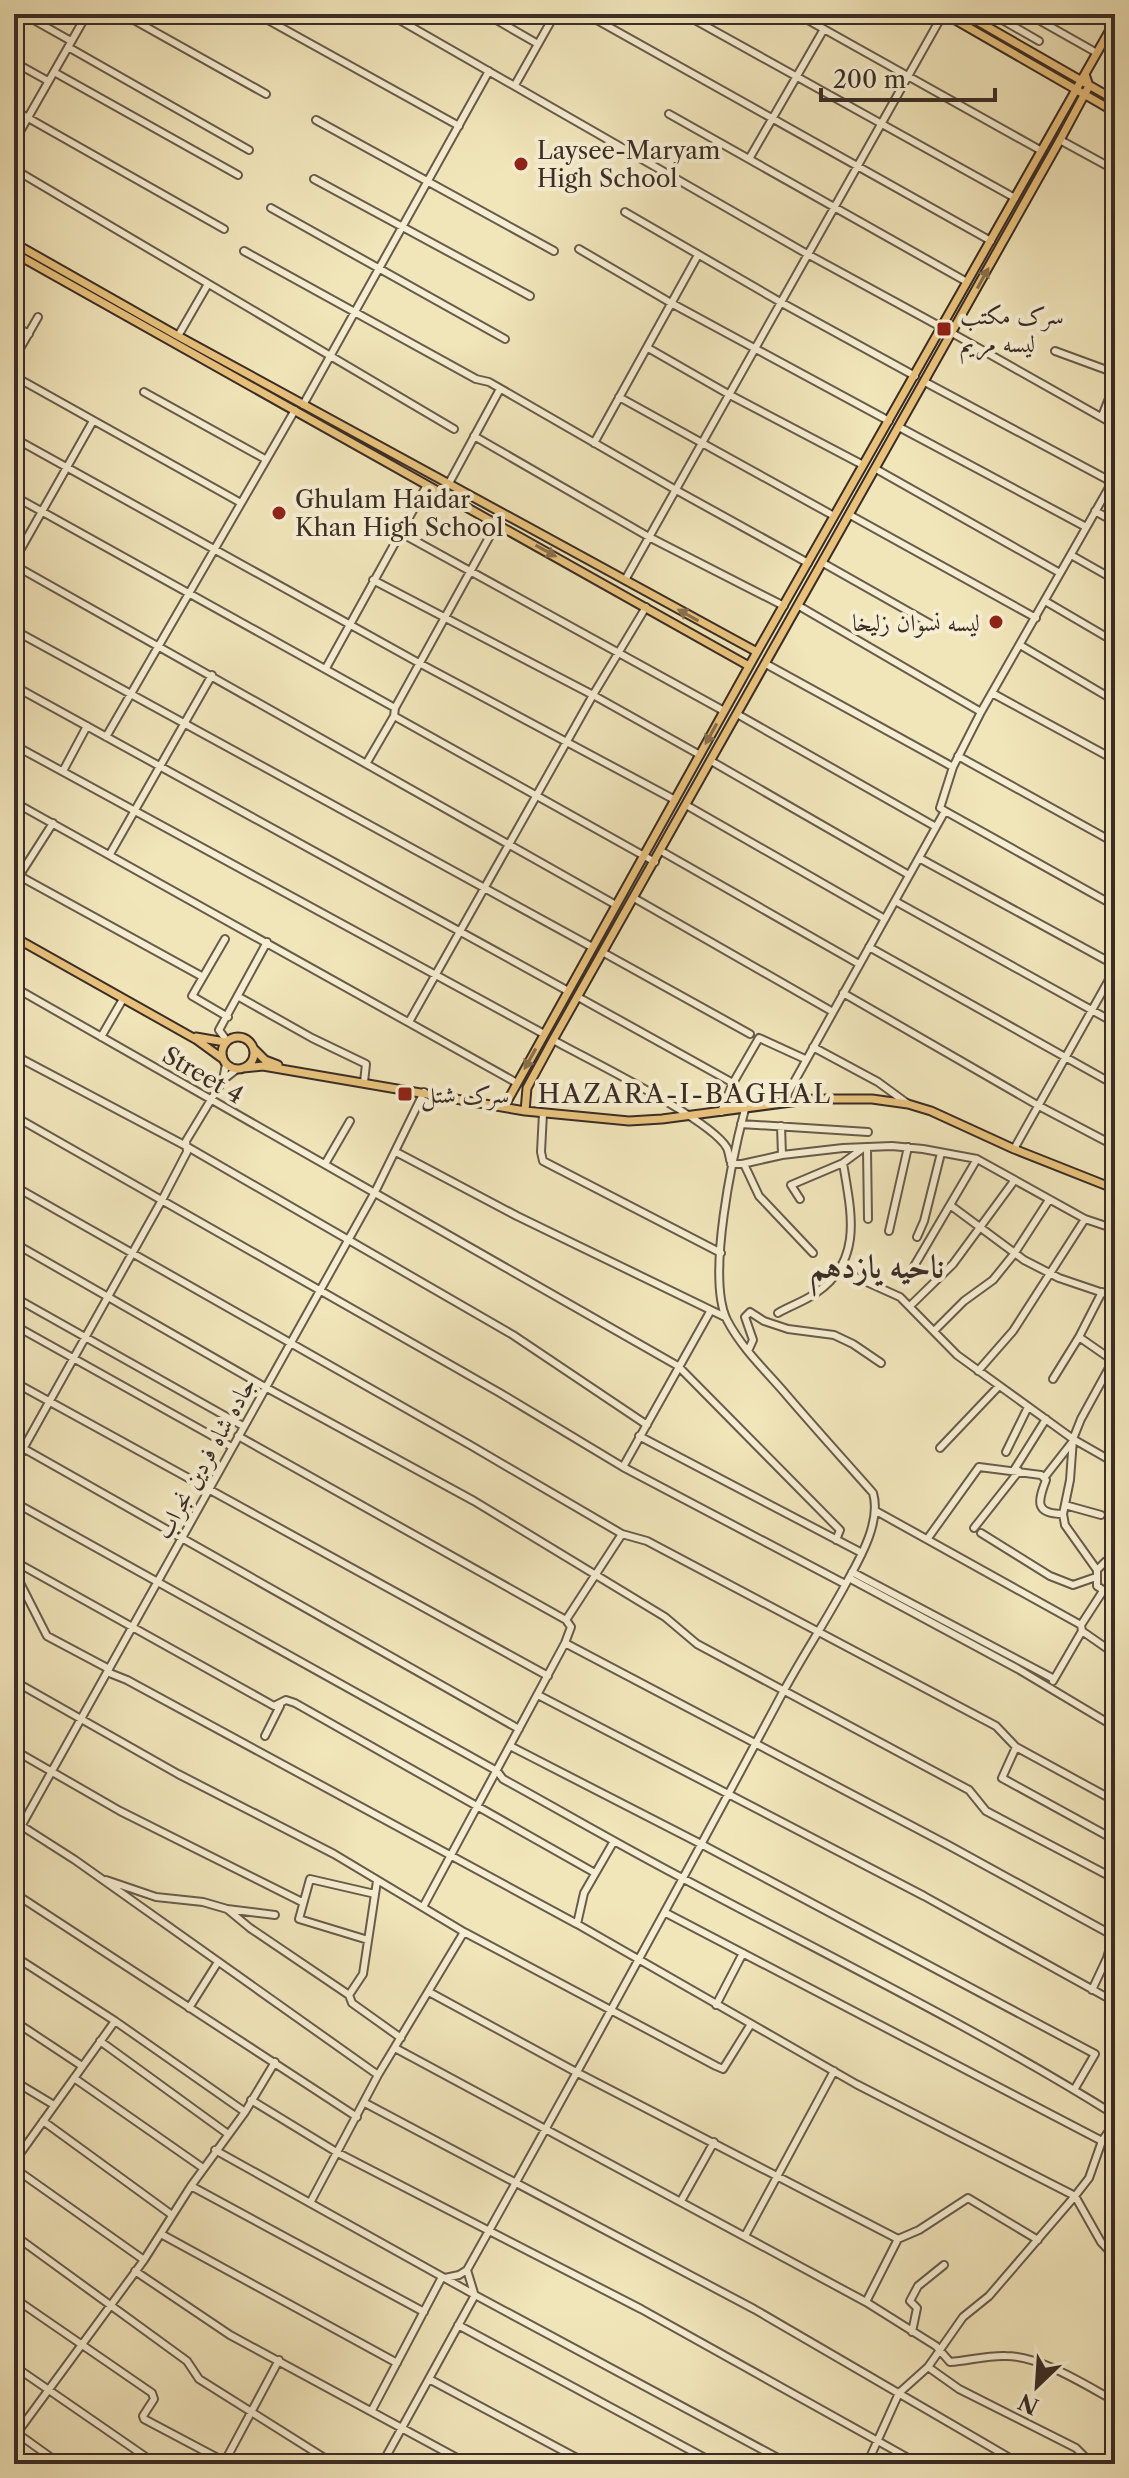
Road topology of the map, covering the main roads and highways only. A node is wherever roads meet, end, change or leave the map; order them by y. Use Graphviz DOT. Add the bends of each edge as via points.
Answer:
graph roads {
  1 [pos="944,14"];
  2 [pos="965,14"];
  3 [pos="1115,21"];
  4 [pos="1112,35"];
  5 [pos="1082,77"];
  6 [pos="1089,86"];
  7 [pos="1075,90"];
  8 [pos="1084,95"];
  9 [pos="1115,100"];
  10 [pos="1115,112"];
  11 [pos="14,243"];
  12 [pos="14,253"];
  13 [pos="951,311"];
  14 [pos="961,317"];
  15 [pos="934,341"];
  16 [pos="944,347"];
  17 [pos="350,436"];
  18 [pos="757,652"];
  19 [pos="749,666"];
  20 [pos="14,937"];
  21 [pos="182,1032"];
  22 [pos="226,1041"];
  23 [pos="254,1049"];
  24 [pos="224,1061"];
  25 [pos="240,1069"];
  26 [pos="299,1071"];
  27 [pos="504,1107"];
  28 [pos="525,1111"];
  29 [pos="1115,1189"];
  1 -- 7 [label="main road"];
  2 -- 5 [label="main road"];
  3 -- 4 [label="main road"];
  4 -- 5 [label="main road"];
  5 -- 6 [label="main road"];
  5 -- 7 [label="main road"];
  6 -- 8 [label="main road"];
  6 -- 9 [label="main road"];
  7 -- 8 [label="main road"];
  7 -- 13 [label="main road"];
  8 -- 10 [label="main road"];
  14 -- 8 [label="main road, one-way"];
  11 -- 17 [label="main road"];
  12 -- 17 [label="main road"];
  13 -- 14 [label="main road"];
  13 -- 15 [label="main road"];
  14 -- 16 [label="main road"];
  15 -- 16 [label="main road"];
  15 -- 18 [label="main road"];
  16 -- 28 [label="main road" via="553,1040 527,1088"];
  18 -- 17 [label="main road, one-way"];
  17 -- 19 [label="main road, one-way"];
  18 -- 19 [label="main road"];
  19 -- 27 [label="main road, one-way"];
  20 -- 21 [label="main road"];
  21 -- 22 [label="main road"];
  21 -- 24 [label="main road"];
  22 -- 23 [label="main road" via="242,1037"];
  22 -- 24 [label="main road"];
  23 -- 25 [label="main road" via="252,1061"];
  23 -- 26 [label="main road" via="265,1060"];
  24 -- 25 [label="main road"];
  25 -- 26 [label="main road"];
  26 -- 27 [label="main road"];
  27 -- 28 [label="main road"];
  28 -- 29 [label="main road" via="629,1121 840,1098 908,1104"];
}
